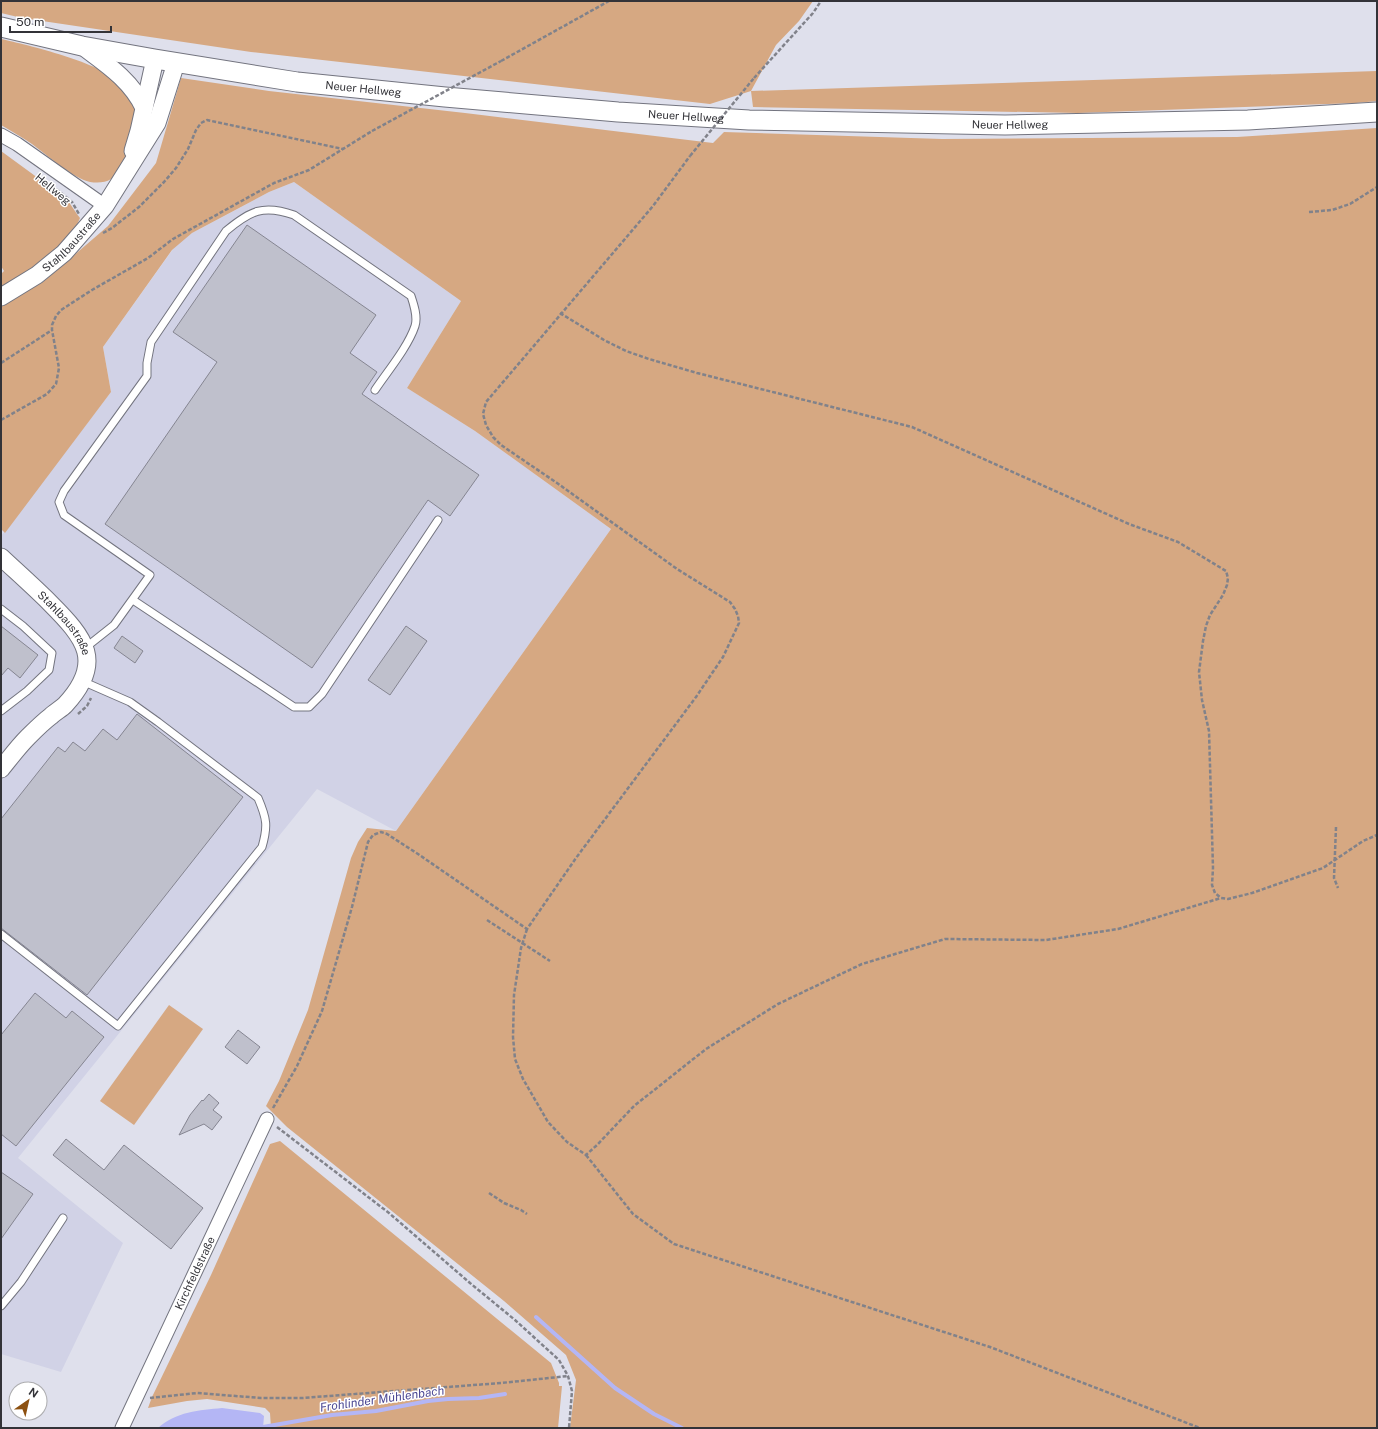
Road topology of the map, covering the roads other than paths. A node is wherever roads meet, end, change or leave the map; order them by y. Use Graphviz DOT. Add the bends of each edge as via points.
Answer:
graph roads {
  1 [pos="1,27"];
  2 [pos="82,46"];
  3 [pos="155,59"];
  4 [pos="176,63"];
  5 [pos="144,108"];
  6 [pos="1377,112"];
  7 [pos="1,135"];
  8 [pos="127,172"];
  9 [pos="105,206"];
  10 [pos="1,297"];
  11 [pos="375,390"];
  12 [pos="438,520"];
  13 [pos="1,557"];
  14 [pos="132,600"];
  15 [pos="1,609"];
  16 [pos="85,648"];
  17 [pos="82,681"];
  18 [pos="1,711"];
  19 [pos="1,769"];
  20 [pos="1,934"];
  21 [pos="267,1119"];
  22 [pos="63,1218"];
  23 [pos="1,1306"];
  24 [pos="122,1428"];
  1 -- 2 [label="main road, Neuer Hellweg"];
  2 -- 3 [label="main road, Neuer Hellweg"];
  2 -- 5 [label="street" via="128,84"];
  3 -- 4 [label="main road, Neuer Hellweg"];
  3 -- 5 [label="street, Stahlbaustraße"];
  4 -- 6 [label="main road, Neuer Hellweg" via="297,82 445,97 749,120 1005,125 1248,120"];
  4 -- 8 [label="street, Stahlbaustraße" via="157,123"];
  5 -- 8 [label="street, Stahlbaustraße"];
  7 -- 9 [label="street, Hellweg"];
  8 -- 9 [label="street, Stahlbaustraße"];
  9 -- 10 [label="street, Stahlbaustraße" via="94,229 37,275"];
  11 -- 14 [label="lane" via="407,342 415,325 415,309 411,296 301,219 288,213 271,209 256,211 226,231 151,342 147,376 64,491 59,502 64,515 150,575"];
  12 -- 14 [label="lane" via="322,694 309,708 294,707"];
  13 -- 16 [label="street, Stahlbaustraße" via="69,622"];
  14 -- 16 [label="lane" via="114,625"];
  15 -- 18 [label="lane" via="52,653 49,670"];
  16 -- 17 [label="street, Stahlbaustraße" via="87,665"];
  17 -- 19 [label="street, Stahlbaustraße" via="64,706 28,737"];
  17 -- 20 [label="lane" via="130,702 258,798 265,815 266,832 262,847 118,1026"];
  21 -- 24 [label="street, Kirchfeldstraße"];
  22 -- 23 [label="lane" via="21,1282"];
}
